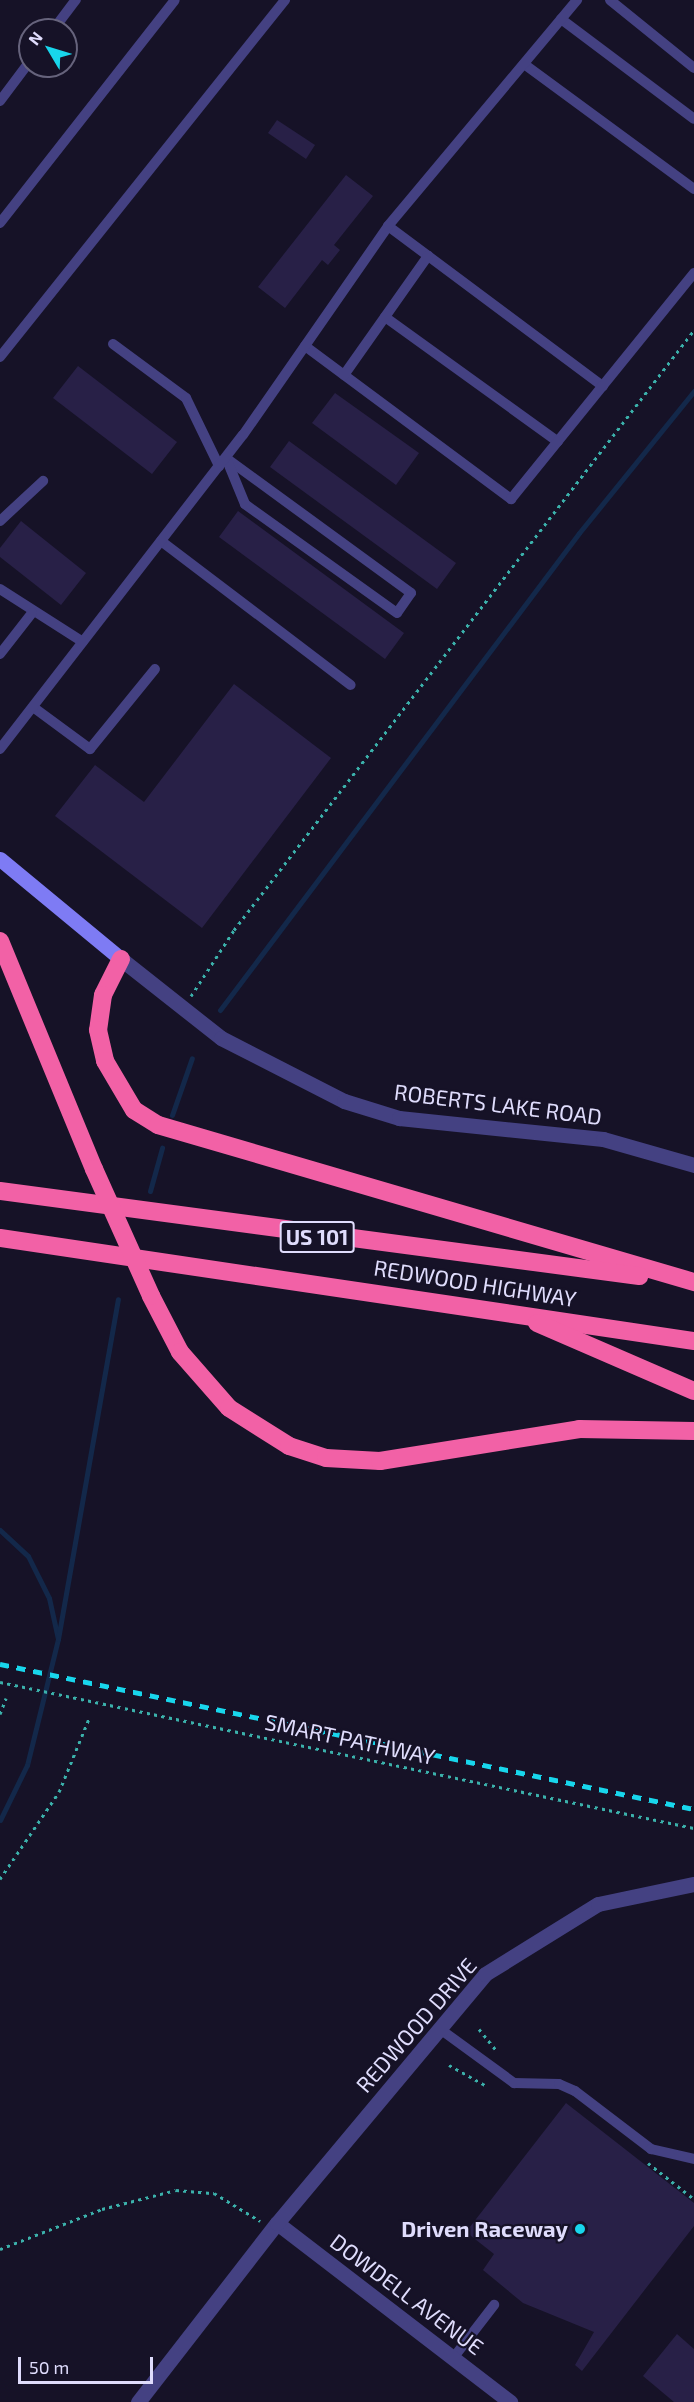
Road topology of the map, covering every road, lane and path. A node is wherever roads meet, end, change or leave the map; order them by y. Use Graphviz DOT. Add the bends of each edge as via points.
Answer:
graph roads {
  1 [pos="76,0"];
  2 [pos="174,0"];
  3 [pos="285,0"];
  4 [pos="577,0"];
  5 [pos="610,0"];
  6 [pos="63,18"];
  7 [pos="561,19"];
  8 [pos="524,64"];
  9 [pos="694,68"];
  10 [pos="18,77"];
  11 [pos="0,101"];
  12 [pos="694,119"];
  13 [pos="694,189"];
  14 [pos="0,223"];
  15 [pos="388,226"];
  16 [pos="428,256"];
  17 [pos="694,273"];
  18 [pos="385,317"];
  19 [pos="694,330"];
  20 [pos="113,344"];
  21 [pos="305,346"];
  22 [pos="0,357"];
  23 [pos="344,375"];
  24 [pos="603,386"];
  25 [pos="558,442"];
  26 [pos="223,462"];
  27 [pos="43,481"];
  28 [pos="0,521"];
  29 [pos="161,541"];
  30 [pos="0,589"];
  31 [pos="32,613"];
  32 [pos="83,642"];
  33 [pos="0,654"];
  34 [pos="155,669"];
  35 [pos="351,685"];
  36 [pos="33,707"];
  37 [pos="0,749"];
  38 [pos="0,859"];
  39 [pos="0,940"];
  40 [pos="121,959"];
  41 [pos="181,1010"];
  42 [pos="694,1165"];
  43 [pos="0,1191"];
  44 [pos="0,1238"];
  45 [pos="694,1283"];
  46 [pos="516,1314"];
  47 [pos="694,1341"];
  48 [pos="694,1391"];
  49 [pos="694,1431"];
  50 [pos="0,1682"];
  51 [pos="6,1698"];
  52 [pos="0,1714"];
  53 [pos="90,1716"];
  54 [pos="694,1828"];
  55 [pos="0,1879"];
  56 [pos="694,1884"];
  57 [pos="440,2029"];
  58 [pos="478,2029"];
  59 [pos="500,2054"];
  60 [pos="449,2065"];
  61 [pos="485,2085"];
  62 [pos="694,2159"];
  63 [pos="274,2226"];
  64 [pos="0,2248"];
  65 [pos="494,2305"];
  66 [pos="453,2357"];
  67 [pos="138,2402"];
  68 [pos="510,2402"];
  1 -- 6 [label="lane"];
  2 -- 14 [label="lane"];
  3 -- 22 [label="lane"];
  4 -- 7 [label="lane"];
  5 -- 9 [label="lane"];
  7 -- 8 [label="lane"];
  7 -- 12 [label="lane"];
  8 -- 13 [label="lane"];
  8 -- 15 [label="lane"];
  10 -- 11 [label="lane"];
  15 -- 16 [label="lane"];
  15 -- 21 [label="lane"];
  16 -- 18 [label="lane"];
  16 -- 24 [label="lane"];
  17 -- 24 [label="lane"];
  18 -- 23 [label="lane"];
  18 -- 25 [label="lane"];
  19 -- 41 [label="path" via="234,930"];
  20 -- 26 [label="lane" via="186,398"];
  21 -- 23 [label="lane"];
  21 -- 26 [label="lane"];
  23 -- 25 [label="lane" via="511,499"];
  24 -- 25 [label="lane"];
  26 -- 26 [label="lane" via="411,592 397,613 245,504"];
  26 -- 29 [label="lane"];
  27 -- 28 [label="lane"];
  29 -- 32 [label="lane"];
  29 -- 35 [label="lane"];
  30 -- 31 [label="lane"];
  31 -- 32 [label="lane"];
  31 -- 33 [label="lane"];
  32 -- 36 [label="lane"];
  34 -- 36 [label="lane" via="90,749"];
  36 -- 37 [label="lane"];
  38 -- 40 [label="main road"];
  39 -- 49 [label="highway, bridge" via="151,1296 180,1352 229,1408 289,1446 326,1458 380,1461 579,1429"];
  40 -- 41 [label="street, ROBERTS LAKE ROAD"];
  40 -- 45 [label="highway" via="103,995 98,1030 117,1089 134,1110 158,1125 350,1178"];
  41 -- 42 [label="street, ROBERTS LAKE ROAD" via="221,1038 344,1101 399,1118 603,1139"];
  43 -- 45 [label="highway, REDWOOD HIGHWAY / US 101"];
  44 -- 46 [label="highway, REDWOOD HIGHWAY / US 101"];
  46 -- 47 [label="highway, REDWOOD HIGHWAY / US 101"];
  46 -- 48 [label="highway"];
  50 -- 54 [label="path, SMART PATHWAY"];
  51 -- 52 [label="path"];
  53 -- 55 [label="path" via="59,1792"];
  56 -- 57 [label="street, REDWOOD DRIVE" via="598,1904 485,1974"];
  57 -- 62 [label="lane" via="514,2083 559,2084 575,2091 651,2149"];
  57 -- 63 [label="street, REDWOOD DRIVE"];
  58 -- 59 [label="path"];
  60 -- 61 [label="path"];
  63 -- 64 [label="path" via="214,2193 176,2190 102,2209"];
  63 -- 66 [label="street, DOWDELL AVENUE"];
  63 -- 67 [label="street, REDWOOD DRIVE"];
  65 -- 66 [label="lane"];
  66 -- 68 [label="street, DOWDELL AVENUE"];
}
